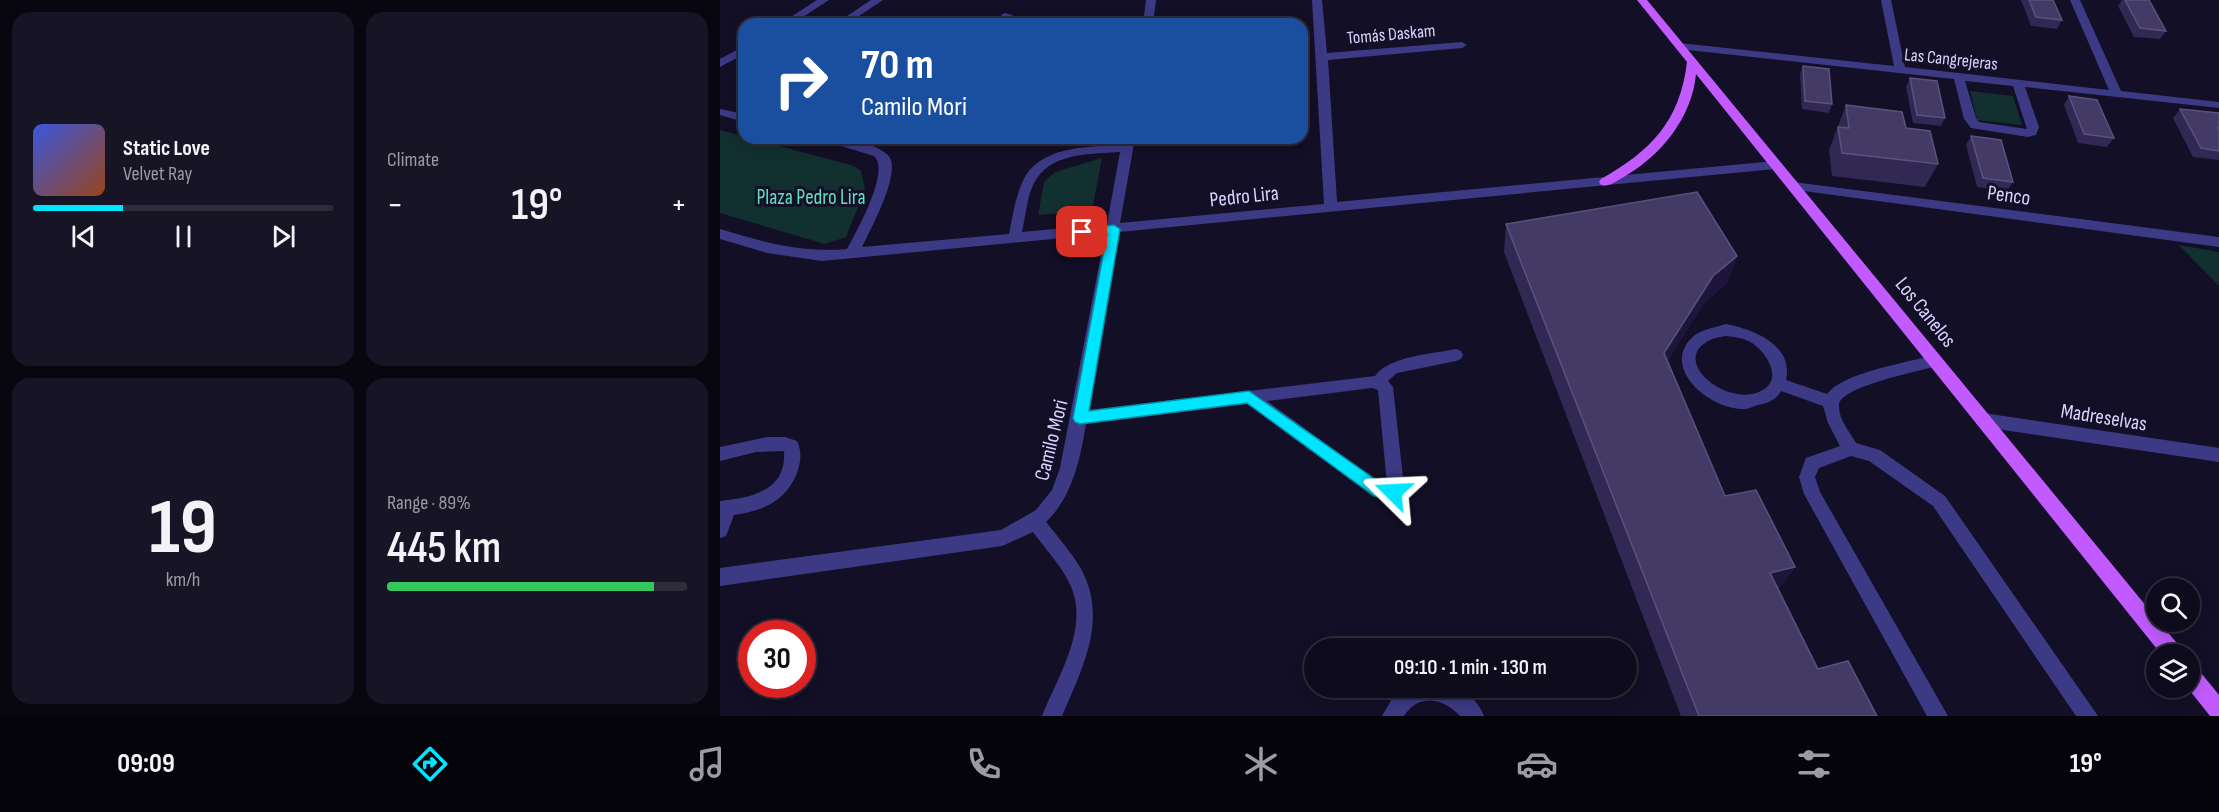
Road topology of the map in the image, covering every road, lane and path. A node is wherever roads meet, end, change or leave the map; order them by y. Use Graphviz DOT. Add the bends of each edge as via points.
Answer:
graph roads {
  1 [pos="824,0"];
  2 [pos="878,0"];
  3 [pos="1151,0"];
  4 [pos="1317,0"];
  5 [pos="1642,0"];
  6 [pos="1886,0"];
  7 [pos="2075,0"];
  8 [pos="1008,15"];
  9 [pos="795,18"];
  10 [pos="850,18"];
  11 [pos="1004,18"];
  12 [pos="1149,18"];
  13 [pos="1462,45"];
  14 [pos="1679,46"];
  15 [pos="738,54"];
  16 [pos="1322,57"];
  17 [pos="1692,62"];
  18 [pos="720,64"];
  19 [pos="1900,70"];
  20 [pos="1959,77"];
  21 [pos="2019,83"];
  22 [pos="2117,94"];
  23 [pos="2219,105"];
  24 [pos="720,112"];
  25 [pos="738,116"];
  26 [pos="852,144"];
  27 [pos="1123,144"];
  28 [pos="1128,144"];
  29 [pos="1775,165"];
  30 [pos="1605,182"];
  31 [pos="1793,186"];
  32 [pos="1330,208"];
  33 [pos="1114,229"];
  34 [pos="720,234"];
  35 [pos="1014,239"];
  36 [pos="2219,242"];
  37 [pos="852,253"];
  38 [pos="1456,355"];
  39 [pos="1935,361"];
  40 [pos="1379,382"];
  41 [pos="1779,384"];
  42 [pos="1249,397"];
  43 [pos="1830,402"];
  44 [pos="1080,418"];
  45 [pos="1983,420"];
  46 [pos="1851,449"];
  47 [pos="720,454"];
  48 [pos="2219,455"];
  49 [pos="724,509"];
  50 [pos="1036,522"];
  51 [pos="720,530"];
  52 [pos="720,577"];
  53 [pos="2165,644"];
  54 [pos="2200,687"];
  55 [pos="2219,711"];
  56 [pos="1052,716"];
  57 [pos="1392,716"];
  58 [pos="1474,716"];
  59 [pos="1938,716"];
  60 [pos="2088,716"];
  1 -- 9 [label="street"];
  2 -- 10 [label="street"];
  3 -- 12 [label="street"];
  4 -- 16 [label="street"];
  5 -- 14 [label="main road, Los Canelos"];
  6 -- 19 [label="street"];
  7 -- 22 [label="street"];
  8 -- 11 [label="street"];
  13 -- 16 [label="street, Tomás Daskam"];
  14 -- 17 [label="main road, Los Canelos"];
  14 -- 19 [label="street, Las Cangrejeras"];
  15 -- 18 [label="street"];
  16 -- 32 [label="street"];
  17 -- 29 [label="main road, Los Canelos"];
  17 -- 30 [label="main road" via="1688,96 1669,131 1641,160"];
  19 -- 20 [label="street, Las Cangrejeras"];
  20 -- 21 [label="street, Las Cangrejeras"];
  20 -- 21 [label="street" via="1975,125 2028,133 2033,127"];
  21 -- 22 [label="street, Las Cangrejeras"];
  22 -- 23 [label="street, Las Cangrejeras"];
  24 -- 25 [label="street"];
  26 -- 37 [label="street" via="878,153 886,166 878,195"];
  27 -- 35 [label="street, Camilo Mori" via="1061,156 1037,170 1029,184"];
  28 -- 33 [label="street, Camilo Mori"];
  29 -- 30 [label="street, Pedro Lira"];
  29 -- 31 [label="main road, Los Canelos"];
  30 -- 32 [label="street, Pedro Lira"];
  31 -- 36 [label="street, Penco"];
  31 -- 39 [label="main road, Los Canelos"];
  32 -- 33 [label="street, Pedro Lira"];
  33 -- 35 [label="street, Pedro Lira"];
  33 -- 44 [label="street, Camilo Mori"];
  34 -- 37 [label="street, Pedro Lira" via="796,254"];
  35 -- 37 [label="street, Pedro Lira"];
  38 -- 40 [label="street" via="1392,368"];
  39 -- 43 [label="street" via="1847,385 1835,391"];
  39 -- 45 [label="main road, Los Canelos"];
  40 -- 42 [label="street"];
  40 -- 42 [label="street" via="1384,387 1396,487 1387,493"];
  41 -- 41 [label="street" via="1777,359 1769,348 1742,332 1711,332 1690,347 1690,371 1710,393 1725,400 1758,400 1771,394"];
  41 -- 43 [label="street"];
  42 -- 44 [label="street"];
  43 -- 46 [label="street" via="1831,414"];
  44 -- 50 [label="street, Camilo Mori" via="1062,489"];
  45 -- 48 [label="street, Madreselvas"];
  45 -- 53 [label="main road, Los Canelos"];
  46 -- 59 [label="street" via="1812,463 1807,477 1812,494"];
  46 -- 60 [label="street" via="1874,455 1939,501"];
  47 -- 49 [label="street" via="779,443 786,443 793,451 787,478 776,494"];
  49 -- 51 [label="street"];
  50 -- 52 [label="street, Camilo Mori" via="1002,538"];
  50 -- 56 [label="street" via="1074,576 1085,610 1084,631"];
  54 -- 55 [label="main road"];
  57 -- 58 [label="street" via="1407,696 1432,690 1448,693 1464,703"];
}
